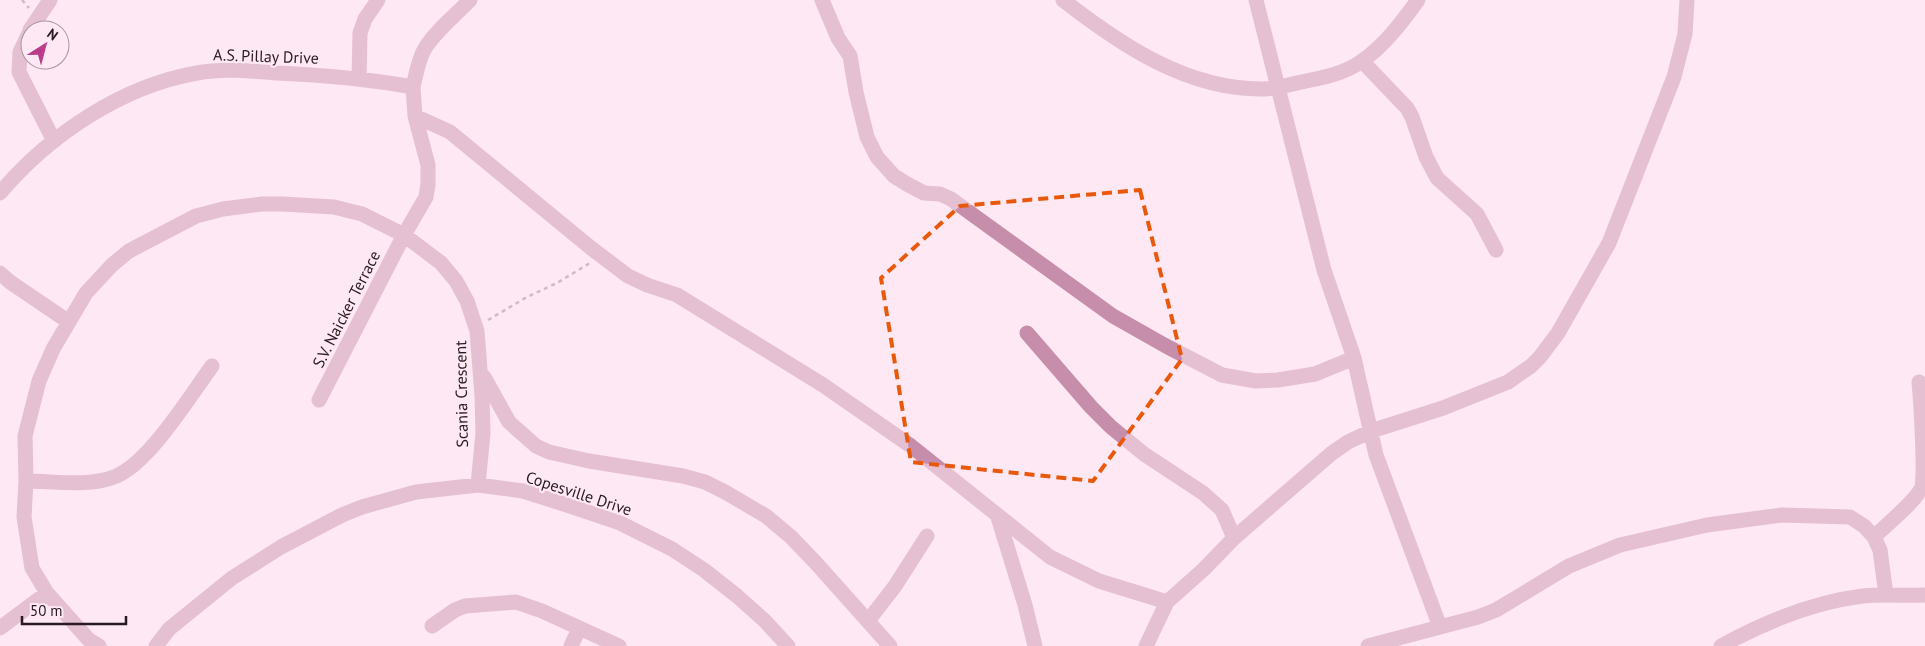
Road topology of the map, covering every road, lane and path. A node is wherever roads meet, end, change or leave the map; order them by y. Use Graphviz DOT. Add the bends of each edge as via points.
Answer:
graph roads {
  1 [pos="50,0"];
  2 [pos="378,0"];
  3 [pos="470,0"];
  4 [pos="822,0"];
  5 [pos="1063,0"];
  6 [pos="1256,0"];
  7 [pos="1418,0"];
  8 [pos="1686,0"];
  9 [pos="37,20"];
  10 [pos="20,52"];
  11 [pos="1362,61"];
  12 [pos="359,79"];
  13 [pos="413,87"];
  14 [pos="1280,87"];
  15 [pos="415,116"];
  16 [pos="54,141"];
  17 [pos="0,193"];
  18 [pos="404,235"];
  19 [pos="1496,250"];
  20 [pos="607,259"];
  21 [pos="0,274"];
  22 [pos="69,322"];
  23 [pos="476,327"];
  24 [pos="1027,333"];
  25 [pos="1354,358"];
  26 [pos="212,366"];
  27 [pos="479,368"];
  28 [pos="1919,382"];
  29 [pos="319,400"];
  30 [pos="1371,431"];
  31 [pos="26,480"];
  32 [pos="478,485"];
  33 [pos="998,517"];
  34 [pos="926,536"];
  35 [pos="1874,537"];
  36 [pos="1234,538"];
  37 [pos="47,593"];
  38 [pos="1886,595"];
  39 [pos="1925,595"];
  40 [pos="1166,602"];
  41 [pos="868,622"];
  42 [pos="432,626"];
  43 [pos="1440,627"];
  44 [pos="0,628"];
  45 [pos="579,629"];
  46 [pos="1424,639"];
  47 [pos="95,644"];
  48 [pos="156,646"];
  49 [pos="571,646"];
  50 [pos="619,646"];
  51 [pos="788,646"];
  52 [pos="890,646"];
  53 [pos="1035,646"];
  54 [pos="1146,646"];
  55 [pos="1368,646"];
  56 [pos="1721,646"];
  1 -- 9 [label="street"];
  2 -- 12 [label="street" via="360,33"];
  3 -- 13 [label="street" via="424,49"];
  4 -- 25 [label="street" via="838,38 850,56 867,137 877,157 894,176 924,193 951,199 1113,316 1222,375 1278,380 1315,374"];
  5 -- 14 [label="street" via="1116,40 1180,72 1223,85"];
  6 -- 14 [label="street"];
  7 -- 11 [label="street" via="1399,25"];
  8 -- 30 [label="street" via="1685,34 1659,117 1609,243 1558,333 1531,366 1508,382 1443,408"];
  10 -- 16 [label="street" via="19,72"];
  11 -- 14 [label="street" via="1336,74"];
  11 -- 19 [label="street" via="1407,108 1432,170 1477,214"];
  12 -- 13 [label="street, A.S. Pillay Drive"];
  12 -- 16 [label="street, A.S. Pillay Drive" via="241,70 196,73 117,99"];
  13 -- 15 [label="street"];
  14 -- 25 [label="street" via="1324,270"];
  15 -- 18 [label="street" via="428,165 428,184 426,197"];
  15 -- 20 [label="street" via="450,132"];
  16 -- 17 [label="street, A.S. Pillay Drive"];
  18 -- 22 [label="street, Scania Crescent" via="362,214 334,207 262,204 196,216 149,239 112,265 86,293"];
  18 -- 23 [label="street, Scania Crescent" via="441,263 456,281"];
  18 -- 29 [label="street, S.V. Naicker Terrace"];
  20 -- 23 [label="path" via="594,260"];
  20 -- 33 [label="street" via="628,276 677,296 823,385 911,446"];
  21 -- 22 [label="street"];
  22 -- 31 [label="street, Scania Crescent" via="39,381 25,436"];
  23 -- 27 [label="street, Scania Crescent"];
  24 -- 36 [label="street" via="1111,427 1217,506 1228,520"];
  25 -- 30 [label="street"];
  26 -- 31 [label="street" via="134,467 114,478 95,481"];
  27 -- 32 [label="street, Scania Crescent" via="483,433"];
  27 -- 41 [label="street" via="509,422 536,446 589,461 684,476 725,492 766,516 792,537"];
  28 -- 35 [label="street" via="1923,485"];
  30 -- 36 [label="street" via="1332,453"];
  30 -- 43 [label="street" via="1376,455"];
  31 -- 37 [label="street, Scania Crescent" via="24,517 32,568"];
  32 -- 48 [label="street, Copesville Drive" via="409,494 342,515 281,547 232,578 168,629"];
  32 -- 51 [label="street, Copesville Drive" via="523,491 570,506 620,523 672,549 737,596"];
  33 -- 40 [label="street" via="1050,557 1074,570"];
  33 -- 53 [label="street"];
  34 -- 41 [label="street"];
  35 -- 38 [label="street" via="1880,550"];
  35 -- 43 [label="street" via="1850,517 1838,516 1782,515 1707,526 1620,545 1569,566 1496,610"];
  36 -- 40 [label="street"];
  37 -- 44 [label="street"];
  37 -- 47 [label="street, Scania Crescent"];
  38 -- 39 [label="street"];
  38 -- 56 [label="street" via="1812,607"];
  40 -- 54 [label="street"];
  41 -- 52 [label="street"];
  42 -- 45 [label="street" via="465,606 516,602"];
  43 -- 46 [label="street"];
  45 -- 49 [label="street"];
  45 -- 50 [label="street"];
  46 -- 55 [label="street"];
}
